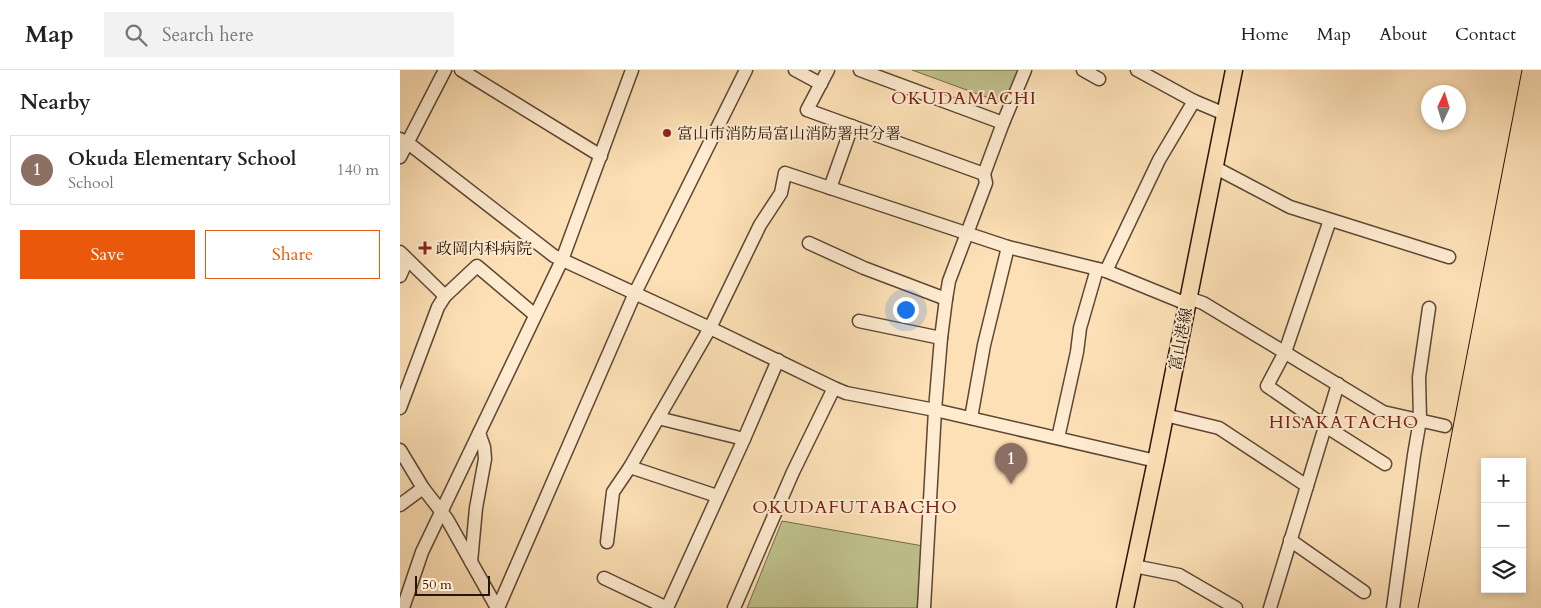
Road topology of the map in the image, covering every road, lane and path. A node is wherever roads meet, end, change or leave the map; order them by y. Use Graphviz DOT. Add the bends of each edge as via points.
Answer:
graph roads {
  1 [pos="445,70"];
  2 [pos="461,70"];
  3 [pos="632,70"];
  4 [pos="746,70"];
  5 [pos="795,70"];
  6 [pos="828,70"];
  7 [pos="860,70"];
  8 [pos="1025,70"];
  9 [pos="1083,70"];
  10 [pos="1137,70"];
  11 [pos="1234,70"];
  12 [pos="1099,79"];
  13 [pos="821,84"];
  14 [pos="1194,101"];
  15 [pos="1226,114"];
  16 [pos="1003,123"];
  17 [pos="852,126"];
  18 [pos="404,141"];
  19 [pos="601,156"];
  20 [pos="400,157"];
  21 [pos="1214,167"];
  22 [pos="984,174"];
  23 [pos="830,188"];
  24 [pos="1330,220"];
  25 [pos="967,234"];
  26 [pos="809,243"];
  27 [pos="1008,247"];
  28 [pos="404,256"];
  29 [pos="1449,257"];
  30 [pos="562,260"];
  31 [pos="1102,270"];
  32 [pos="400,276"];
  33 [pos="635,293"];
  34 [pos="445,296"];
  35 [pos="946,299"];
  36 [pos="1188,301"];
  37 [pos="1429,308"];
  38 [pos="535,315"];
  39 [pos="858,321"];
  40 [pos="710,328"];
  41 [pos="941,338"];
  42 [pos="1285,352"];
  43 [pos="778,360"];
  44 [pos="1338,384"];
  45 [pos="834,388"];
  46 [pos="400,408"];
  47 [pos="935,410"];
  48 [pos="1165,415"];
  49 [pos="658,418"];
  50 [pos="971,418"];
  51 [pos="1420,420"];
  52 [pos="1325,426"];
  53 [pos="1445,426"];
  54 [pos="479,434"];
  55 [pos="1058,438"];
  56 [pos="744,439"];
  57 [pos="400,450"];
  58 [pos="1156,461"];
  59 [pos="1385,464"];
  60 [pos="630,467"];
  61 [pos="1307,486"];
  62 [pos="424,488"];
  63 [pos="717,496"];
  64 [pos="400,505"];
  65 [pos="442,511"];
  66 [pos="1290,540"];
  67 [pos="607,542"];
  68 [pos="471,562"];
  69 [pos="1134,566"];
  70 [pos="604,578"];
  71 [pos="1364,592"];
  72 [pos="403,608"];
  73 [pos="497,608"];
  74 [pos="667,608"];
  75 [pos="734,608"];
  76 [pos="924,608"];
  77 [pos="1125,608"];
  78 [pos="1236,608"];
  79 [pos="1270,608"];
  80 [pos="1393,608"];
  1 -- 18 [label="street"];
  2 -- 19 [label="street"];
  3 -- 19 [label="street"];
  4 -- 33 [label="street"];
  5 -- 13 [label="street"];
  6 -- 13 [label="street"];
  7 -- 16 [label="street"];
  8 -- 16 [label="street"];
  9 -- 12 [label="street"];
  10 -- 14 [label="street"];
  11 -- 15 [label="main road, 富山港線"];
  13 -- 17 [label="street" via="807,110"];
  14 -- 15 [label="street"];
  14 -- 31 [label="street"];
  15 -- 21 [label="main road, 富山港線"];
  16 -- 22 [label="street"];
  17 -- 22 [label="street"];
  17 -- 23 [label="street"];
  18 -- 20 [label="street"];
  18 -- 30 [label="street"];
  19 -- 30 [label="street"];
  21 -- 24 [label="street" via="1290,207"];
  21 -- 36 [label="main road, 富山港線"];
  22 -- 25 [label="street" via="986,183"];
  23 -- 25 [label="street"];
  23 -- 40 [label="street" via="785,173 781,193 760,225"];
  24 -- 29 [label="street"];
  24 -- 42 [label="street"];
  25 -- 27 [label="street"];
  25 -- 35 [label="street"];
  26 -- 35 [label="street"];
  27 -- 31 [label="street"];
  27 -- 50 [label="street" via="984,345"];
  28 -- 32 [label="street"];
  28 -- 34 [label="street"];
  30 -- 33 [label="street"];
  30 -- 38 [label="street"];
  31 -- 36 [label="street"];
  31 -- 55 [label="street" via="1080,328"];
  33 -- 40 [label="street"];
  33 -- 73 [label="street"];
  34 -- 38 [label="street" via="477,266"];
  34 -- 46 [label="street"];
  35 -- 41 [label="street"];
  36 -- 42 [label="street" via="1203,303"];
  36 -- 48 [label="main road, 富山港線"];
  37 -- 51 [label="street" via="1419,377"];
  38 -- 54 [label="street"];
  39 -- 41 [label="street"];
  40 -- 43 [label="street"];
  40 -- 49 [label="street"];
  41 -- 47 [label="street"];
  42 -- 44 [label="street"];
  42 -- 52 [label="street" via="1266,386"];
  43 -- 45 [label="street"];
  43 -- 56 [label="street"];
  44 -- 51 [label="street" via="1383,412"];
  44 -- 52 [label="street"];
  45 -- 47 [label="street"];
  45 -- 75 [label="street" via="793,472"];
  47 -- 50 [label="street"];
  47 -- 76 [label="street"];
  48 -- 58 [label="main road, 富山港線"];
  48 -- 61 [label="street" via="1219,428"];
  49 -- 56 [label="street"];
  49 -- 60 [label="street"];
  50 -- 55 [label="street"];
  51 -- 53 [label="street"];
  51 -- 80 [label="street"];
  52 -- 59 [label="street"];
  52 -- 61 [label="street"];
  54 -- 65 [label="street"];
  54 -- 68 [label="street" via="485,460"];
  55 -- 58 [label="street"];
  56 -- 63 [label="street"];
  57 -- 62 [label="street"];
  58 -- 69 [label="main road, 富山港線"];
  60 -- 63 [label="street"];
  60 -- 67 [label="street" via="613,492"];
  61 -- 66 [label="street"];
  62 -- 64 [label="street"];
  62 -- 65 [label="street"];
  63 -- 74 [label="street"];
  65 -- 68 [label="street"];
  65 -- 72 [label="street" via="422,552"];
  66 -- 71 [label="street"];
  66 -- 79 [label="street"];
  68 -- 73 [label="street"];
  69 -- 77 [label="main road, 富山港線"];
  69 -- 78 [label="street" via="1179,575"];
  70 -- 74 [label="street"];
}
